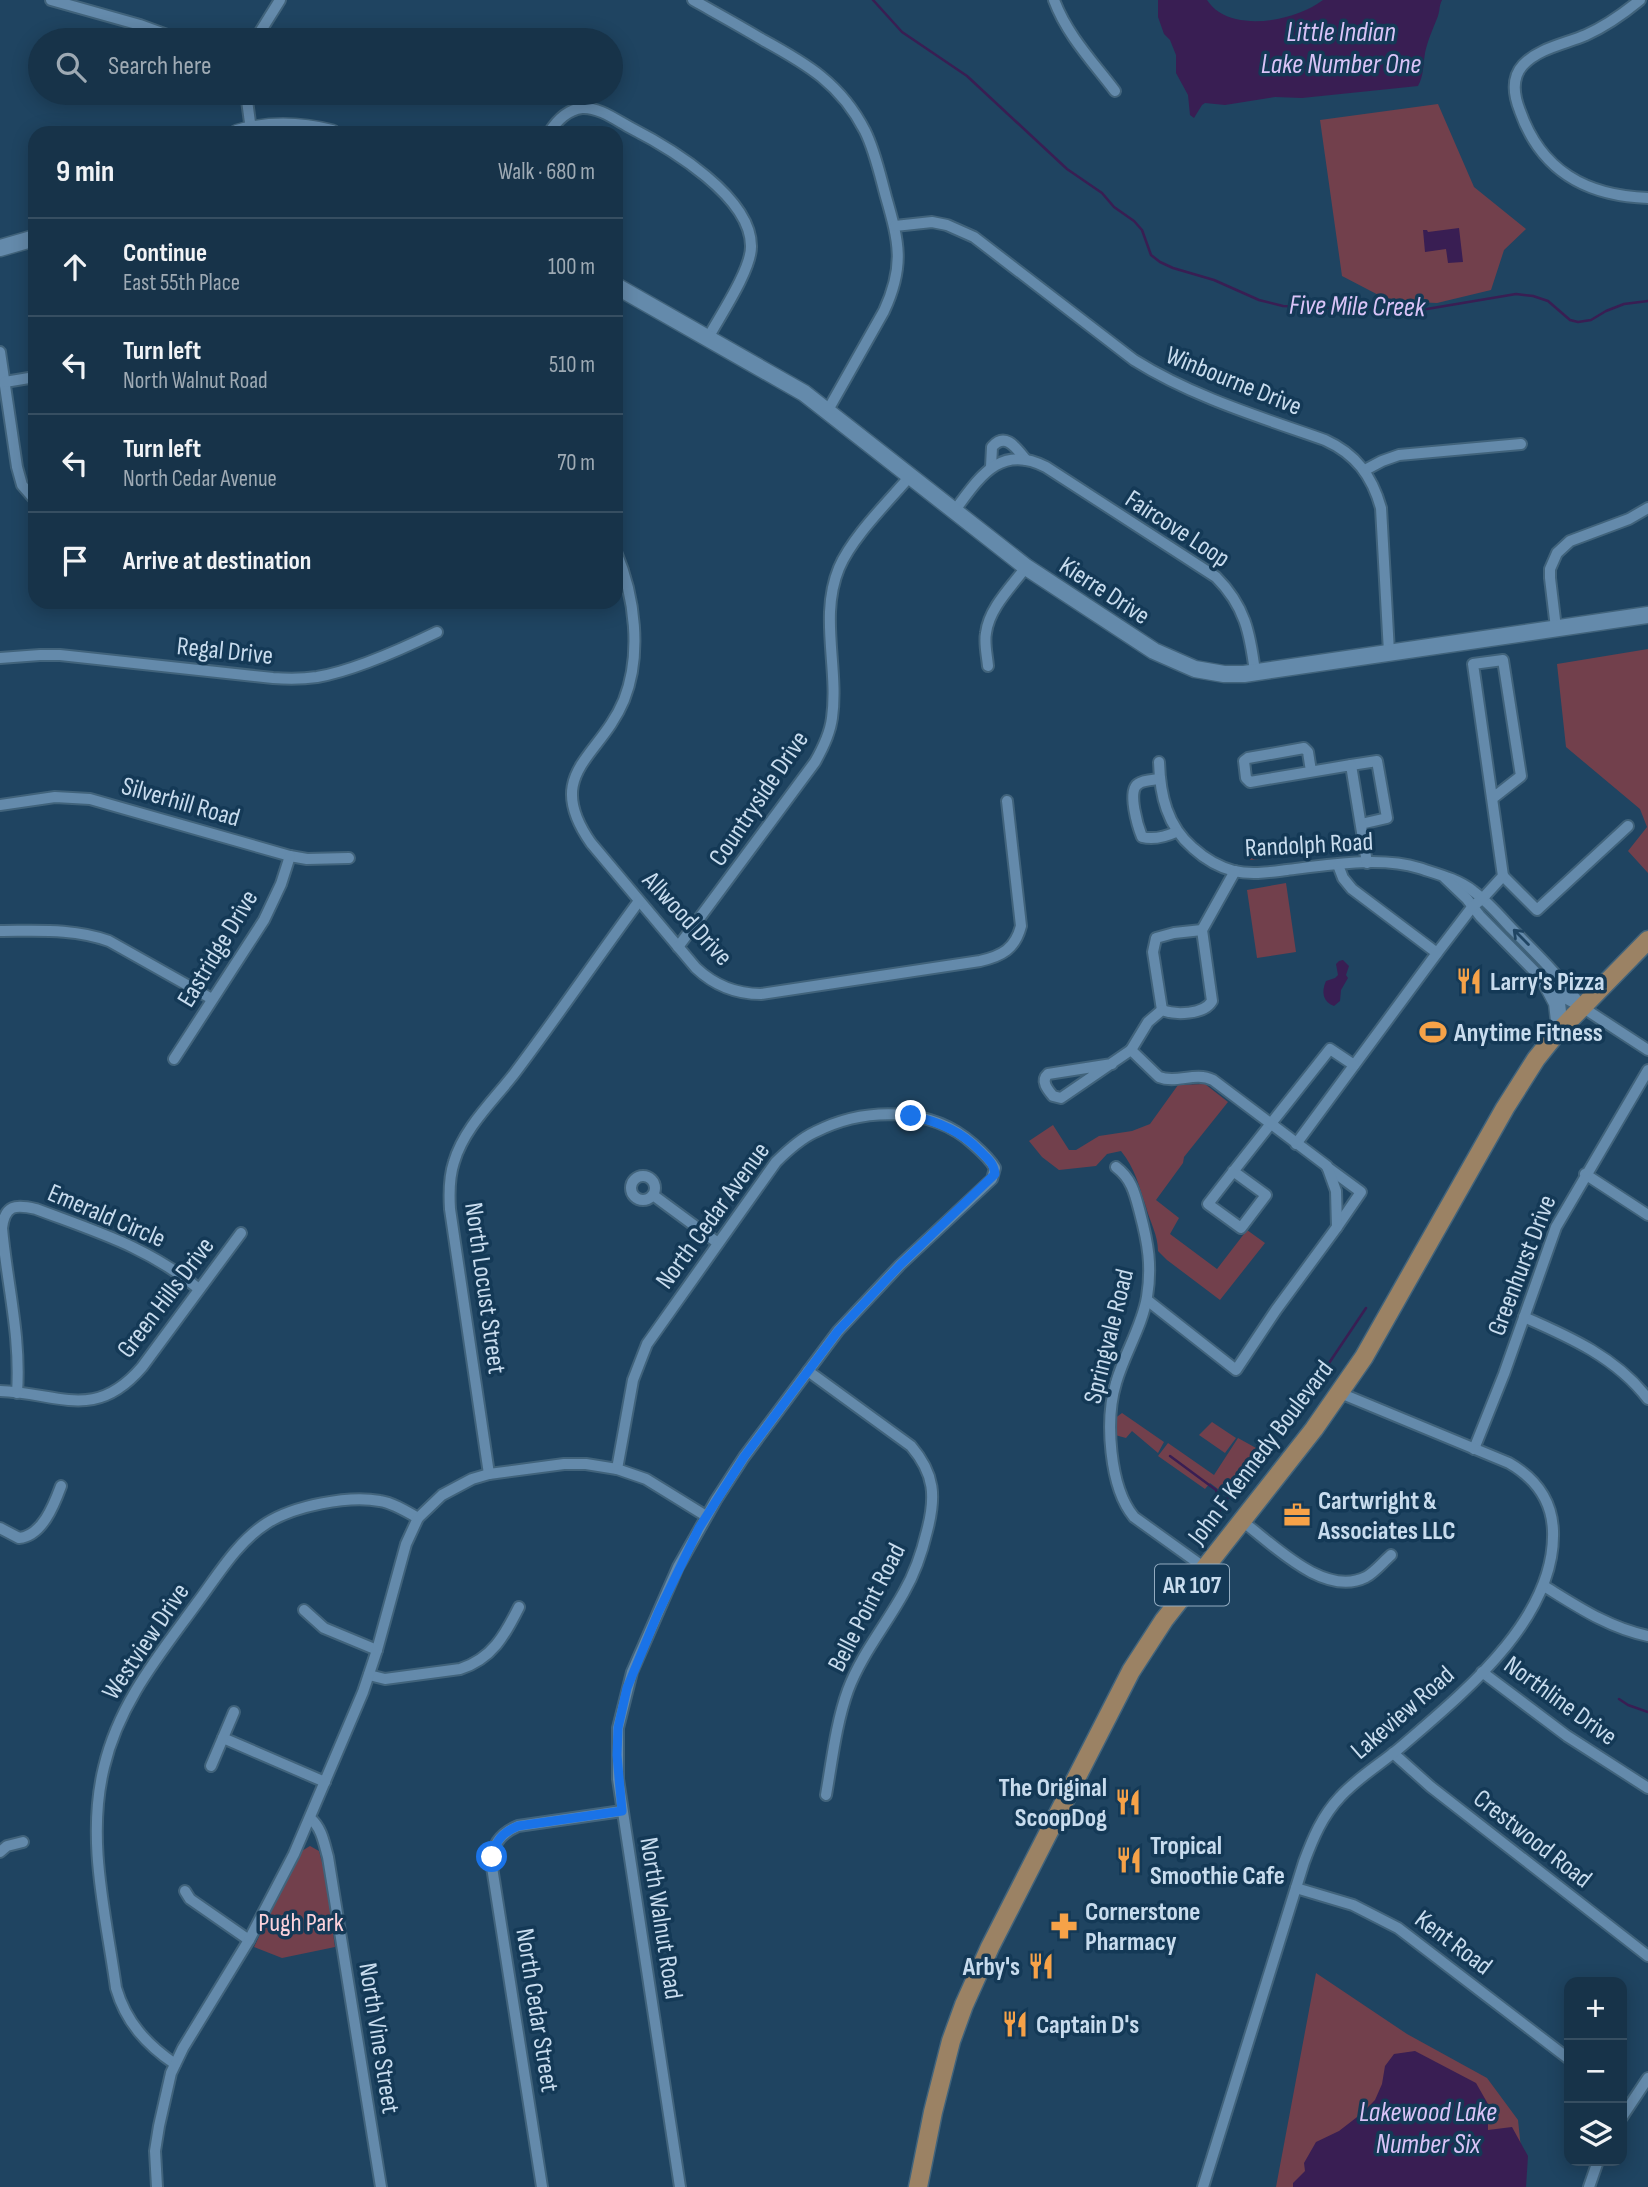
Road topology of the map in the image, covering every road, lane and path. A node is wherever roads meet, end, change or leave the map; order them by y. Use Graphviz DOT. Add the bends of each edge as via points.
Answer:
graph roads {
  1 [pos="51,0"];
  2 [pos="280,0"];
  3 [pos="693,0"];
  4 [pos="1054,0"];
  5 [pos="1640,0"];
  6 [pos="148,28"];
  7 [pos="263,28"];
  8 [pos="1115,91"];
  9 [pos="245,105"];
  10 [pos="244,126"];
  11 [pos="555,126"];
  12 [pos="1648,198"];
  13 [pos="895,226"];
  14 [pos="28,240"];
  15 [pos="0,248"];
  16 [pos="623,290"];
  17 [pos="708,338"];
  18 [pos="0,352"];
  19 [pos="28,378"];
  20 [pos="5,382"];
  21 [pos="828,410"];
  22 [pos="1521,444"];
  23 [pos="1026,460"];
  24 [pos="991,467"];
  25 [pos="1365,470"];
  26 [pos="911,475"];
  27 [pos="28,492"];
  28 [pos="1648,508"];
  29 [pos="955,510"];
  30 [pos="1026,567"];
  31 [pos="623,574"];
  32 [pos="1648,615"];
  33 [pos="1556,628"];
  34 [pos="437,632"];
  35 [pos="1390,652"];
  36 [pos="0,658"];
  37 [pos="988,666"];
  38 [pos="1255,672"];
  39 [pos="1159,762"];
  40 [pos="1351,765"];
  41 [pos="1311,771"];
  42 [pos="1160,779"];
  43 [pos="1493,798"];
  44 [pos="1007,801"];
  45 [pos="0,805"];
  46 [pos="1361,824"];
  47 [pos="1628,826"];
  48 [pos="1176,832"];
  49 [pos="290,856"];
  50 [pos="349,858"];
  51 [pos="1367,863"];
  52 [pos="1338,865"];
  53 [pos="1235,871"];
  54 [pos="1503,876"];
  55 [pos="639,901"];
  56 [pos="1477,902"];
  57 [pos="0,930"];
  58 [pos="1202,930"];
  59 [pos="1648,940"];
  60 [pos="678,947"];
  61 [pos="1437,953"];
  62 [pos="1547,984"];
  63 [pos="212,999"];
  64 [pos="1582,1007"];
  65 [pos="1161,1010"];
  66 [pos="1560,1030"];
  67 [pos="1131,1050"];
  68 [pos="1648,1050"];
  69 [pos="174,1059"];
  70 [pos="1112,1064"];
  71 [pos="1354,1065"];
  72 [pos="1648,1070"];
  73 [pos="1270,1124"];
  74 [pos="1296,1143"];
  75 [pos="984,1154"];
  76 [pos="1327,1166"];
  77 [pos="1116,1167"];
  78 [pos="1233,1171"];
  79 [pos="1585,1174"];
  80 [pos="653,1195"];
  81 [pos="1648,1215"];
  82 [pos="1337,1227"];
  83 [pos="241,1233"];
  84 [pos="718,1243"];
  85 [pos="199,1289"];
  86 [pos="1146,1300"];
  87 [pos="1524,1317"];
  88 [pos="808,1371"];
  89 [pos="0,1391"];
  90 [pos="18,1393"];
  91 [pos="1340,1393"];
  92 [pos="1648,1399"];
  93 [pos="1474,1449"];
  94 [pos="617,1469"];
  95 [pos="489,1474"];
  96 [pos="61,1486"];
  97 [pos="706,1516"];
  98 [pos="418,1518"];
  99 [pos="1242,1521"];
  100 [pos="0,1528"];
  101 [pos="1391,1555"];
  102 [pos="1205,1567"];
  103 [pos="1544,1586"];
  104 [pos="519,1607"];
  105 [pos="304,1609"];
  106 [pos="1648,1636"];
  107 [pos="377,1650"];
  108 [pos="1482,1672"];
  109 [pos="369,1675"];
  110 [pos="234,1712"];
  111 [pos="223,1738"];
  112 [pos="1393,1753"];
  113 [pos="211,1766"];
  114 [pos="325,1782"];
  115 [pos="1648,1788"];
  116 [pos="826,1796"];
  117 [pos="622,1811"];
  118 [pos="310,1818"];
  119 [pos="23,1842"];
  120 [pos="0,1852"];
  121 [pos="1296,1888"];
  122 [pos="185,1891"];
  123 [pos="250,1940"];
  124 [pos="1648,1956"];
  125 [pos="1564,2055"];
  126 [pos="175,2064"];
  127 [pos="1648,2078"];
  128 [pos="1627,2101"];
  129 [pos="1596,2166"];
  130 [pos="157,2187"];
  131 [pos="381,2187"];
  132 [pos="542,2187"];
  133 [pos="680,2187"];
  134 [pos="918,2187"];
  135 [pos="1203,2187"];
  136 [pos="1589,2187"];
  1 -- 6 [label="street"];
  2 -- 7 [label="street"];
  3 -- 13 [label="street" via="814,69 840,93 870,143"];
  4 -- 8 [label="street" via="1070,32"];
  5 -- 12 [label="street" via="1614,21 1531,58 1519,71 1514,91 1531,137 1560,171 1605,194"];
  9 -- 10 [label="street"];
  11 -- 17 [label="street" via="571,111 588,108 605,114 681,156 739,211 750,234 751,254"];
  13 -- 21 [label="street" via="898,269 892,294"];
  13 -- 25 [label="street, Winbourne Drive" via="932,222 963,230 1157,375 1193,393 1325,440"];
  14 -- 15 [label="street"];
  16 -- 17 [label="street, Kierre Drive"];
  17 -- 21 [label="street, Kierre Drive"];
  18 -- 20 [label="street"];
  19 -- 20 [label="street"];
  20 -- 27 [label="street" via="19,476"];
  21 -- 26 [label="street, Kierre Drive"];
  22 -- 25 [label="street" via="1399,456"];
  23 -- 24 [label="street"];
  23 -- 24 [label="street, Faircove Loop" via="1012,443 1000,440 992,447"];
  23 -- 38 [label="street, Faircove Loop" via="1046,467 1216,577 1246,620"];
  24 -- 29 [label="street, Faircove Loop"];
  25 -- 35 [label="street, Winbourne Drive" via="1381,508"];
  26 -- 29 [label="street, Kierre Drive"];
  26 -- 60 [label="street, Countryside Drive" via="850,548 836,576 830,612 834,698 823,748"];
  28 -- 33 [label="street" via="1570,541 1557,553 1550,569"];
  29 -- 30 [label="street, Kierre Drive"];
  30 -- 37 [label="street" via="988,625"];
  30 -- 38 [label="street, Kierre Drive" via="1182,665 1224,674"];
  31 -- 55 [label="street, Allwood Drive" via="633,623 632,673 612,723 581,763 572,799 580,828"];
  32 -- 33 [label="street, Kierre Drive"];
  33 -- 35 [label="street, Kierre Drive"];
  34 -- 36 [label="street, Regal Drive" via="356,665 297,679 60,655"];
  35 -- 38 [label="street, Kierre Drive"];
  39 -- 42 [label="street, Randolph Road"];
  40 -- 41 [label="street"];
  40 -- 46 [label="street"];
  40 -- 46 [label="street" via="1377,761 1387,818"];
  41 -- 41 [label="street" via="1250,782 1244,761 1304,748"];
  42 -- 48 [label="street, Randolph Road"];
  42 -- 48 [label="street" via="1135,786 1139,829 1142,837 1151,839"];
  43 -- 43 [label="street" via="1473,664 1503,660 1521,776"];
  43 -- 54 [label="street"];
  44 -- 60 [label="street, Allwood Drive" via="1021,926 1017,941 1005,953 980,961 751,994 713,982"];
  45 -- 49 [label="street, Silverhill Road" via="55,797 90,799"];
  46 -- 51 [label="street"];
  47 -- 54 [label="street" via="1537,910"];
  48 -- 53 [label="street, Randolph Road" via="1200,854"];
  49 -- 50 [label="street, Silverhill Road"];
  49 -- 63 [label="street, Eastridge Drive" via="264,920"];
  51 -- 52 [label="street, Randolph Road"];
  51 -- 56 [label="street, Randolph Road" via="1416,867 1443,876"];
  52 -- 53 [label="street, Randolph Road"];
  52 -- 61 [label="street" via="1352,889"];
  53 -- 58 [label="street"];
  54 -- 56 [label="street"];
  55 -- 60 [label="street, Allwood Drive"];
  55 -- 95 [label="street, North Locust Street" via="477,1120 454,1161 450,1209"];
  56 -- 61 [label="street"];
  56 -- 62 [label="street, Randolph Road"];
  64 -- 56 [label="street, Randolph Road, one-way" via="1565,982"];
  57 -- 63 [label="street" via="93,935"];
  58 -- 65 [label="street" via="1156,938 1153,952"];
  58 -- 65 [label="street" via="1212,1001 1209,1007 1178,1013"];
  59 -- 64 [label="main road, John F Kennedy Boulevard / AR 107"];
  61 -- 71 [label="street"];
  62 -- 64 [label="street, Randolph Road"];
  62 -- 66 [label="street" via="1557,1003"];
  63 -- 69 [label="street, Eastridge Drive"];
  64 -- 66 [label="main road, John F Kennedy Boulevard / AR 107"];
  64 -- 68 [label="street, Randolph Road"];
  65 -- 67 [label="street"];
  66 -- 91 [label="main road, John F Kennedy Boulevard / AR 107" via="1519,1084"];
  67 -- 70 [label="street"];
  67 -- 73 [label="street" via="1165,1080 1202,1076 1213,1080"];
  70 -- 70 [label="street" via="1062,1098 1053,1096 1044,1082 1048,1074"];
  71 -- 73 [label="street" via="1330,1049"];
  71 -- 74 [label="street"];
  72 -- 79 [label="street, Greenhurst Drive"];
  73 -- 74 [label="street"];
  73 -- 78 [label="street"];
  74 -- 76 [label="street"];
  75 -- 84 [label="street, North Cedar Avenue" via="947,1126 911,1116 878,1115 829,1126 803,1139 776,1162"];
  75 -- 88 [label="street, North Walnut Road" via="995,1168 992,1178 865,1301"];
  76 -- 82 [label="street" via="1336,1191"];
  76 -- 82 [label="street" via="1361,1192"];
  77 -- 86 [label="street, Springvale Road" via="1134,1189 1148,1244"];
  78 -- 78 [label="street" via="1208,1204 1241,1228 1266,1195"];
  79 -- 81 [label="street"];
  79 -- 87 [label="street, Greenhurst Drive" via="1556,1227"];
  80 -- 84 [label="street"];
  82 -- 86 [label="street" via="1236,1370"];
  83 -- 85 [label="street, Green Hills Drive"];
  84 -- 94 [label="street, North Cedar Avenue" via="659,1325 639,1362"];
  85 -- 90 [label="street, Green Hills Drive" via="142,1367 118,1389 83,1401"];
  85 -- 90 [label="street, Emerald Circle" via="159,1259 128,1244 36,1209 13,1207 2,1228 18,1339"];
  86 -- 102 [label="street, Springvale Road" via="1111,1401 1118,1486 1134,1517"];
  87 -- 92 [label="street" via="1601,1355"];
  87 -- 93 [label="street, Greenhurst Drive"];
  88 -- 97 [label="street, North Walnut Road"];
  88 -- 116 [label="street, Belle Point Road" via="911,1446 930,1478 933,1506 914,1571 848,1690"];
  89 -- 90 [label="street, Green Hills Drive"];
  91 -- 93 [label="street, Lakeview Road"];
  91 -- 99 [label="main road, John F Kennedy Boulevard / AR 107"];
  93 -- 103 [label="street, Lakeview Road" via="1523,1471 1542,1493 1551,1515 1553,1538"];
  94 -- 95 [label="street" via="586,1464"];
  94 -- 97 [label="street" via="658,1485"];
  95 -- 98 [label="street" via="448,1490"];
  96 -- 100 [label="street" via="50,1512 30,1535 19,1538"];
  97 -- 117 [label="street, North Walnut Road" via="678,1567 627,1688 618,1728"];
  98 -- 107 [label="street" via="405,1544"];
  98 -- 126 [label="street, Westview Drive" via="388,1503 361,1499 297,1510 266,1524 234,1553 123,1711 111,1740 98,1798 96,1844 102,1892 120,2001 138,2032"];
  99 -- 101 [label="street" via="1309,1572 1330,1580 1367,1576"];
  99 -- 102 [label="main road, John F Kennedy Boulevard / AR 107"];
  102 -- 134 [label="main road, John F Kennedy Boulevard / AR 107" via="1124,1683 973,1983 951,2041"];
  103 -- 106 [label="street" via="1605,1623"];
  103 -- 108 [label="street, Lakeview Road" via="1516,1633"];
  104 -- 109 [label="street" via="494,1648 472,1665 385,1679"];
  105 -- 107 [label="street" via="324,1628"];
  107 -- 109 [label="street"];
  108 -- 112 [label="street, Lakeview Road"];
  108 -- 115 [label="street, Northline Drive" via="1567,1736"];
  109 -- 114 [label="street"];
  110 -- 111 [label="street"];
  111 -- 113 [label="street"];
  111 -- 114 [label="street"];
  112 -- 121 [label="street, Lakeview Road" via="1358,1779 1328,1811"];
  112 -- 124 [label="street, Crestwood Road"];
  114 -- 118 [label="street"];
  117 -- 132 [label="street, North Cedar Street" via="518,1826 497,1841 492,1857"];
  117 -- 133 [label="street, North Walnut Road"];
  118 -- 123 [label="street"];
  118 -- 131 [label="street, North Vine Street" via="322,1835 328,1857"];
  119 -- 120 [label="street"];
  121 -- 125 [label="street, Kent Road" via="1353,1905 1398,1928"];
  121 -- 135 [label="street, Lakeview Road"];
  122 -- 123 [label="street"];
  123 -- 126 [label="street"];
  126 -- 130 [label="street" via="155,2151"];
  127 -- 128 [label="street"];
  129 -- 136 [label="street"];
}
